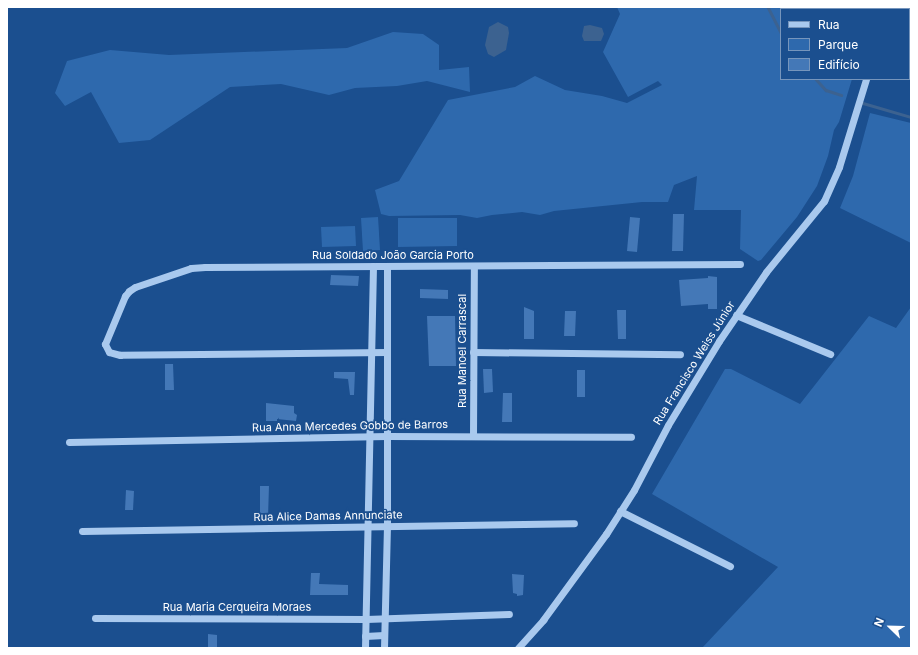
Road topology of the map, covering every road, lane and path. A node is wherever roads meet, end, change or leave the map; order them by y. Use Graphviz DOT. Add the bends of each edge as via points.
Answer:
graph roads {
  1 [pos="866,80"];
  2 [pos="740,264"];
  3 [pos="373,266"];
  4 [pos="387,266"];
  5 [pos="474,266"];
  6 [pos="736,315"];
  7 [pos="371,352"];
  8 [pos="387,352"];
  9 [pos="473,352"];
  10 [pos="680,354"];
  11 [pos="830,354"];
  12 [pos="370,436"];
  13 [pos="387,436"];
  14 [pos="473,436"];
  15 [pos="631,437"];
  16 [pos="69,442"];
  17 [pos="620,511"];
  18 [pos="574,523"];
  19 [pos="368,526"];
  20 [pos="386,526"];
  21 [pos="82,531"];
  22 [pos="730,566"];
  23 [pos="509,614"];
  24 [pos="95,618"];
  25 [pos="381,618"];
  26 [pos="366,619"];
  27 [pos="384,635"];
  28 [pos="365,636"];
  29 [pos="365,648"];
  30 [pos="384,648"];
  31 [pos="518,648"];
  1 -- 6 [label="street, Rua Francisco Weiss Júnior" via="839,167 824,201 766,272"];
  2 -- 5 [label="street, Rua Soldado João Garcia Porto"];
  3 -- 4 [label="street, Rua Soldado João Garcia Porto"];
  3 -- 7 [label="street"];
  3 -- 7 [label="street, Rua Soldado João Garcia Porto" via="191,268 135,287 125,296 107,337 106,349 120,355"];
  4 -- 5 [label="street, Rua Soldado João Garcia Porto"];
  4 -- 8 [label="street"];
  5 -- 9 [label="street, Rua Manoel Carrascal"];
  6 -- 11 [label="street"];
  6 -- 17 [label="street, Rua Francisco Weiss Júnior" via="668,425"];
  7 -- 8 [label="street"];
  7 -- 12 [label="street"];
  8 -- 13 [label="street"];
  9 -- 10 [label="street"];
  9 -- 14 [label="street, Rua Manoel Carrascal"];
  12 -- 13 [label="street, Rua Anna Mercedes Gobbo de Barros"];
  12 -- 16 [label="street, Rua Anna Mercedes Gobbo de Barros"];
  12 -- 19 [label="street"];
  13 -- 14 [label="street, Rua Anna Mercedes Gobbo de Barros"];
  13 -- 20 [label="street"];
  14 -- 15 [label="street, Rua Anna Mercedes Gobbo de Barros"];
  17 -- 22 [label="street"];
  17 -- 31 [label="street, Rua Francisco Weiss Júnior" via="581,570"];
  18 -- 20 [label="street, Rua Alice Damas Annunciate"];
  19 -- 20 [label="street, Rua Alice Damas Annunciate"];
  19 -- 21 [label="street, Rua Alice Damas Annunciate"];
  19 -- 26 [label="street"];
  20 -- 25 [label="street"];
  23 -- 25 [label="street"];
  24 -- 26 [label="street, Rua Maria Cerqueira Moraes"];
  25 -- 26 [label="street, Rua Maria Cerqueira Moraes"];
  25 -- 27 [label="street"];
  26 -- 28 [label="street"];
  27 -- 28 [label="street"];
  27 -- 30 [label="street"];
  28 -- 29 [label="street"];
}
